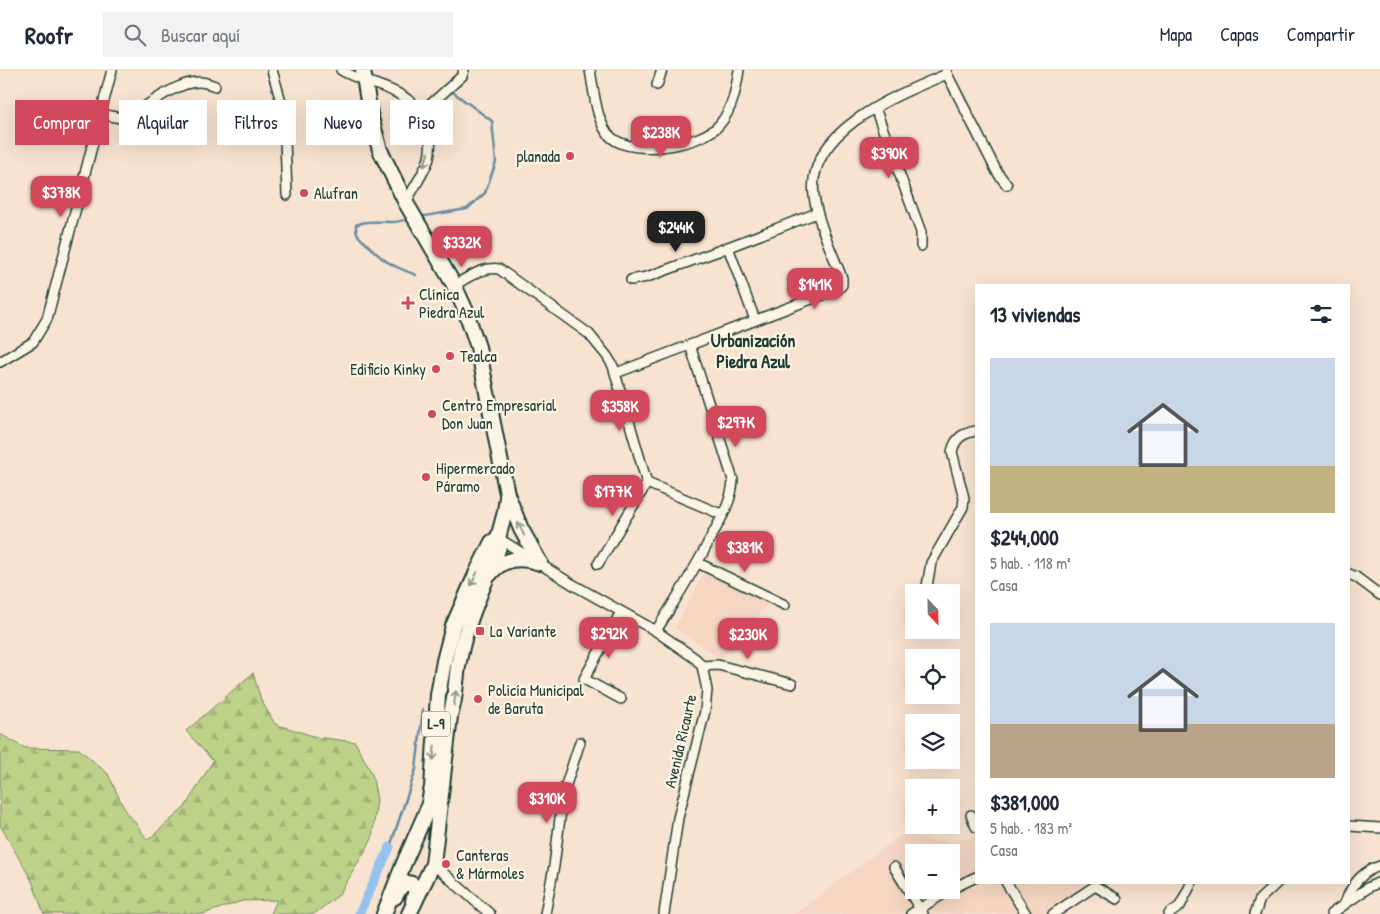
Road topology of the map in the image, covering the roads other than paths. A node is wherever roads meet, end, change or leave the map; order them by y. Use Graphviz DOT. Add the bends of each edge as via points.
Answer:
graph roads {
  1 [pos="112,70"];
  2 [pos="272,70"];
  3 [pos="341,70"];
  4 [pos="464,70"];
  5 [pos="590,70"];
  6 [pos="662,70"];
  7 [pos="739,70"];
  8 [pos="946,72"];
  9 [pos="363,74"];
  10 [pos="657,85"];
  11 [pos="215,86"];
  12 [pos="104,100"];
  13 [pos="408,100"];
  14 [pos="435,100"];
  15 [pos="875,108"];
  16 [pos="109,116"];
  17 [pos="92,145"];
  18 [pos="429,145"];
  19 [pos="1007,185"];
  20 [pos="286,195"];
  21 [pos="406,202"];
  22 [pos="817,213"];
  23 [pos="921,246"];
  24 [pos="728,247"];
  25 [pos="631,280"];
  26 [pos="454,286"];
  27 [pos="755,320"];
  28 [pos="690,345"];
  29 [pos="0,362"];
  30 [pos="616,374"];
  31 [pos="975,431"];
  32 [pos="647,483"];
  33 [pos="507,494"];
  34 [pos="723,515"];
  35 [pos="498,538"];
  36 [pos="540,563"];
  37 [pos="698,563"];
  38 [pos="598,564"];
  39 [pos="1350,574"];
  40 [pos="487,577"];
  41 [pos="927,584"];
  42 [pos="1380,596"];
  43 [pos="785,605"];
  44 [pos="622,612"];
  45 [pos="656,631"];
  46 [pos="702,666"];
  47 [pos="792,684"];
  48 [pos="620,700"];
  49 [pos="580,742"];
  50 [pos="428,808"];
  51 [pos="972,815"];
  52 [pos="975,824"];
  53 [pos="1350,826"];
  54 [pos="1380,828"];
  55 [pos="434,864"];
  56 [pos="1380,866"];
  57 [pos="894,867"];
  58 [pos="975,878"];
  59 [pos="1380,882"];
  60 [pos="1007,884"];
  61 [pos="1191,884"];
  62 [pos="1276,884"];
  63 [pos="960,885"];
  64 [pos="938,899"];
  65 [pos="1116,899"];
  66 [pos="1344,903"];
  67 [pos="921,911"];
  68 [pos="384,914"];
  69 [pos="388,914"];
  70 [pos="409,914"];
  71 [pos="490,914"];
  72 [pos="545,914"];
  73 [pos="664,914"];
  74 [pos="911,914"];
  75 [pos="1026,914"];
  76 [pos="1053,914"];
  77 [pos="1169,914"];
  78 [pos="1255,914"];
  79 [pos="1331,914"];
  1 -- 12 [label="street"];
  2 -- 20 [label="street" via="284,112"];
  3 -- 9 [label="street"];
  4 -- 14 [label="street" via="462,76"];
  5 -- 7 [label="street" via="604,127 613,139 628,146 645,147 678,145 706,136 730,110"];
  6 -- 10 [label="street"];
  8 -- 15 [label="street"];
  8 -- 19 [label="street" via="997,172"];
  9 -- 13 [label="street"];
  9 -- 21 [label="main road, L-9" via="380,150"];
  11 -- 16 [label="street" via="191,83 160,96 126,120"];
  15 -- 22 [label="street" via="849,126 821,155 813,181"];
  15 -- 23 [label="street" via="921,232"];
  17 -- 29 [label="street" via="47,319 33,342"];
  18 -- 21 [label="street, one-way" via="428,158"];
  21 -- 26 [label="main road, L-9"];
  22 -- 24 [label="street"];
  22 -- 27 [label="street" via="842,285"];
  24 -- 25 [label="street"];
  24 -- 27 [label="street"];
  26 -- 30 [label="street" via="492,268 506,273 589,334 607,356"];
  26 -- 33 [label="main road, L-9" via="478,347"];
  27 -- 28 [label="street"];
  28 -- 30 [label="street"];
  28 -- 34 [label="street" via="731,471 732,492"];
  30 -- 32 [label="street"];
  31 -- 41 [label="street" via="962,434 953,446 963,507 931,563"];
  32 -- 34 [label="street"];
  32 -- 38 [label="street"];
  33 -- 35 [label="main road, L-9" via="506,512"];
  36 -- 33 [label="main road, L-9, one-way"];
  34 -- 37 [label="street"];
  35 -- 36 [label="street"];
  35 -- 40 [label="main road, L-9" via="500,544"];
  35 -- 50 [label="main road, L-9, one-way" via="492,542 453,626 438,695"];
  36 -- 40 [label="main road" via="528,559 512,560 502,563"];
  36 -- 44 [label="street"];
  37 -- 43 [label="street"];
  37 -- 45 [label="street"];
  39 -- 42 [label="street"];
  55 -- 40 [label="main road, L-9, one-way" via="459,657"];
  44 -- 45 [label="street"];
  44 -- 48 [label="street" via="584,680"];
  45 -- 46 [label="street"];
  46 -- 47 [label="street" via="718,665"];
  46 -- 73 [label="street, Avenida Ricaurte" via="707,690 705,711 678,818"];
  49 -- 72 [label="street" via="563,794"];
  50 -- 55 [label="main road" via="429,846"];
  50 -- 68 [label="main road, L-9"];
  51 -- 52 [label="street"];
  53 -- 54 [label="street"];
  55 -- 70 [label="main road, L-9"];
  55 -- 71 [label="street"];
  56 -- 66 [label="street" via="1363,875"];
  57 -- 67 [label="street"];
  58 -- 63 [label="street"];
  59 -- 66 [label="street"];
  60 -- 75 [label="street"];
  61 -- 77 [label="street" via="1180,906"];
  62 -- 78 [label="street" via="1260,899"];
  64 -- 67 [label="street"];
  65 -- 76 [label="street" via="1095,886"];
  66 -- 79 [label="street"];
  67 -- 74 [label="street"];
  69 -- 70 [label="main road, L-9" via="402,886 408,883 416,890"];
}
